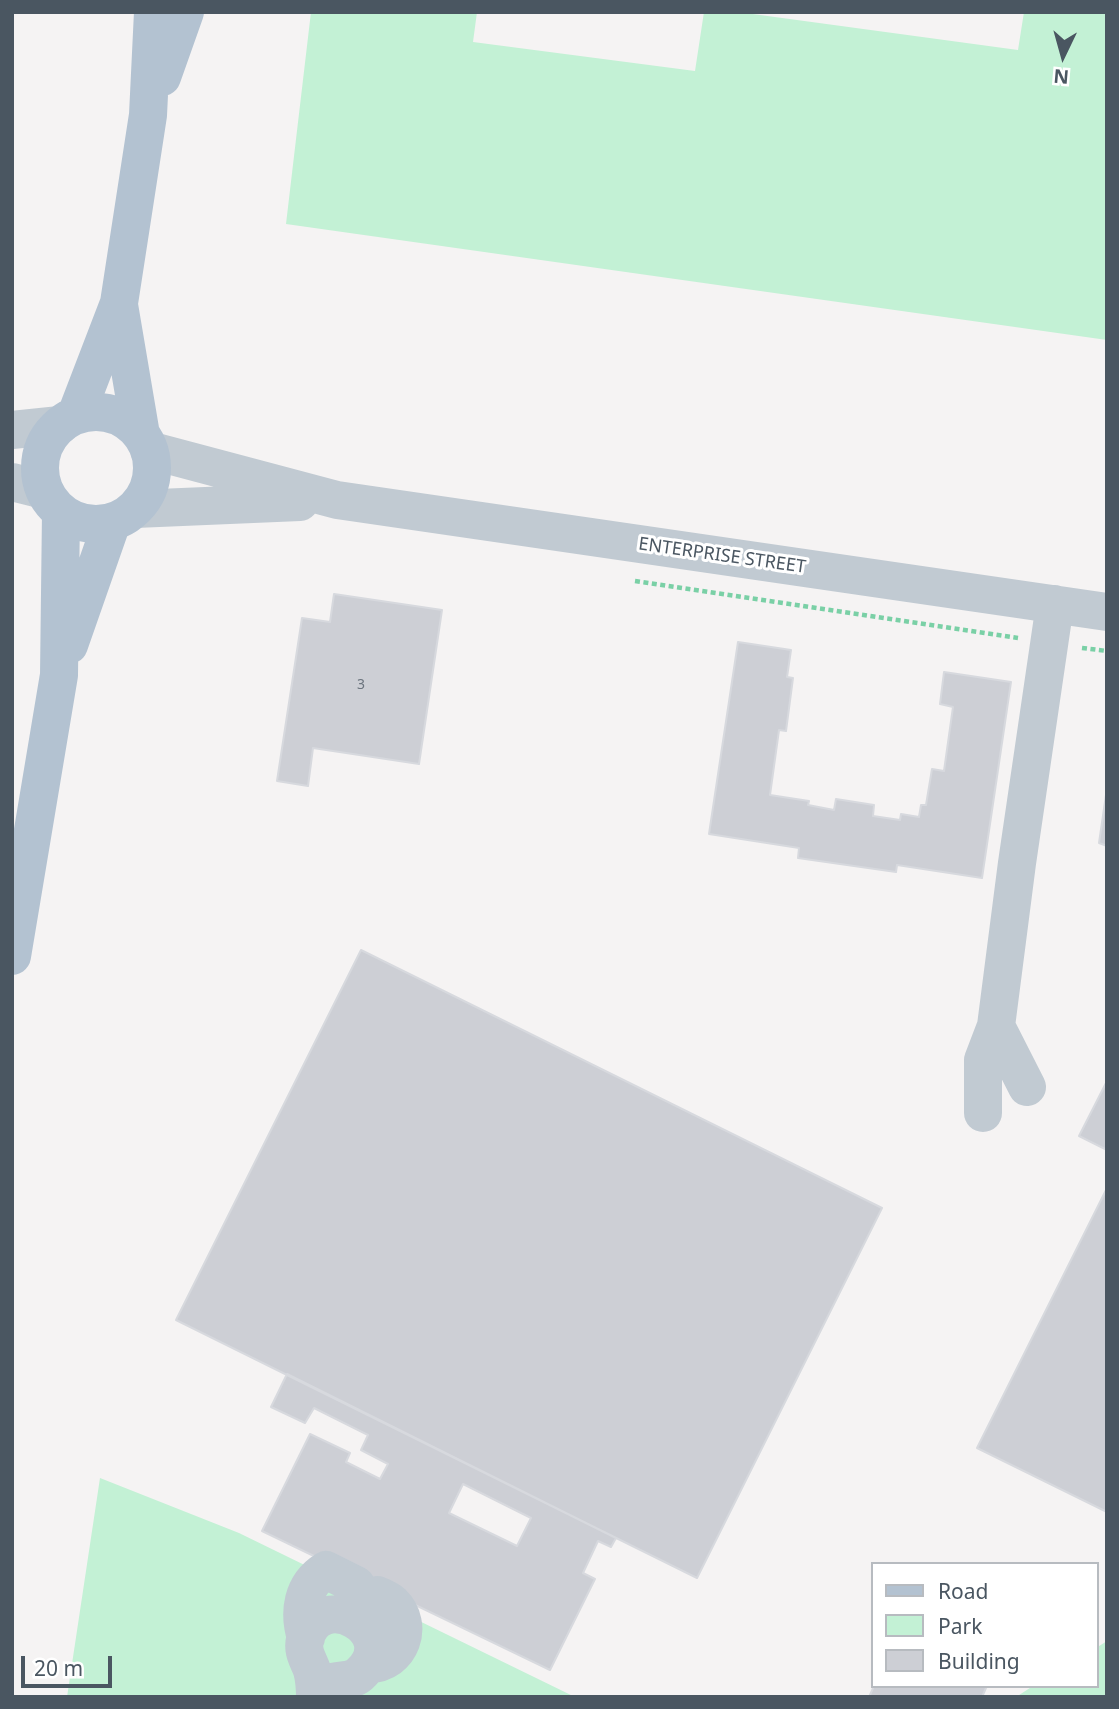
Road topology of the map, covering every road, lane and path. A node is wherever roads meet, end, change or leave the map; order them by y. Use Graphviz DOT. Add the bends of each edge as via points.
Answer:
graph roads {
  1 [pos="153,12"];
  2 [pos="185,12"];
  3 [pos="148,115"];
  4 [pos="118,303"];
  5 [pos="68,420"];
  6 [pos="12,430"];
  7 [pos="145,442"];
  8 [pos="39,494"];
  9 [pos="337,500"];
  10 [pos="123,515"];
  11 [pos="622,579"];
  12 [pos="1055,604"];
  13 [pos="1107,612"];
  14 [pos="1049,643"];
  15 [pos="1107,651"];
  16 [pos="59,674"];
  17 [pos="12,956"];
  18 [pos="996,1026"];
  19 [pos="1027,1087"];
  20 [pos="983,1113"];
  21 [pos="306,1638"];
  22 [pos="369,1664"];
  23 [pos="315,1695"];
  1 -- 3 [label="main road"];
  2 -- 3 [label="main road"];
  3 -- 4 [label="main road"];
  4 -- 5 [label="main road"];
  4 -- 7 [label="main road"];
  5 -- 6 [label="street"];
  5 -- 7 [label="main road" via="93,412 112,414 128,422"];
  5 -- 8 [label="main road" via="48,439 41,455"];
  7 -- 9 [label="street, ENTERPRISE STREET"];
  7 -- 10 [label="main road" via="151,481 145,496"];
  8 -- 10 [label="main road" via="85,522 94,524"];
  8 -- 16 [label="main road"];
  9 -- 10 [label="street, ENTERPRISE STREET"];
  9 -- 12 [label="street, ENTERPRISE STREET"];
  10 -- 16 [label="main road"];
  11 -- 14 [label="path"];
  12 -- 13 [label="street, ENTERPRISE STREET"];
  12 -- 14 [label="street"];
  14 -- 15 [label="path"];
  14 -- 18 [label="street"];
  16 -- 17 [label="main road"];
  18 -- 19 [label="street"];
  18 -- 20 [label="street" via="983,1060"];
  21 -- 22 [label="street" via="311,1628 329,1615 352,1617 372,1642"];
  21 -- 22 [label="street" via="301,1621 304,1594 326,1570 392,1602 401,1618 403,1636 396,1654"];
  21 -- 23 [label="street" via="304,1649"];
  22 -- 23 [label="street" via="352,1679 331,1681"];
}
